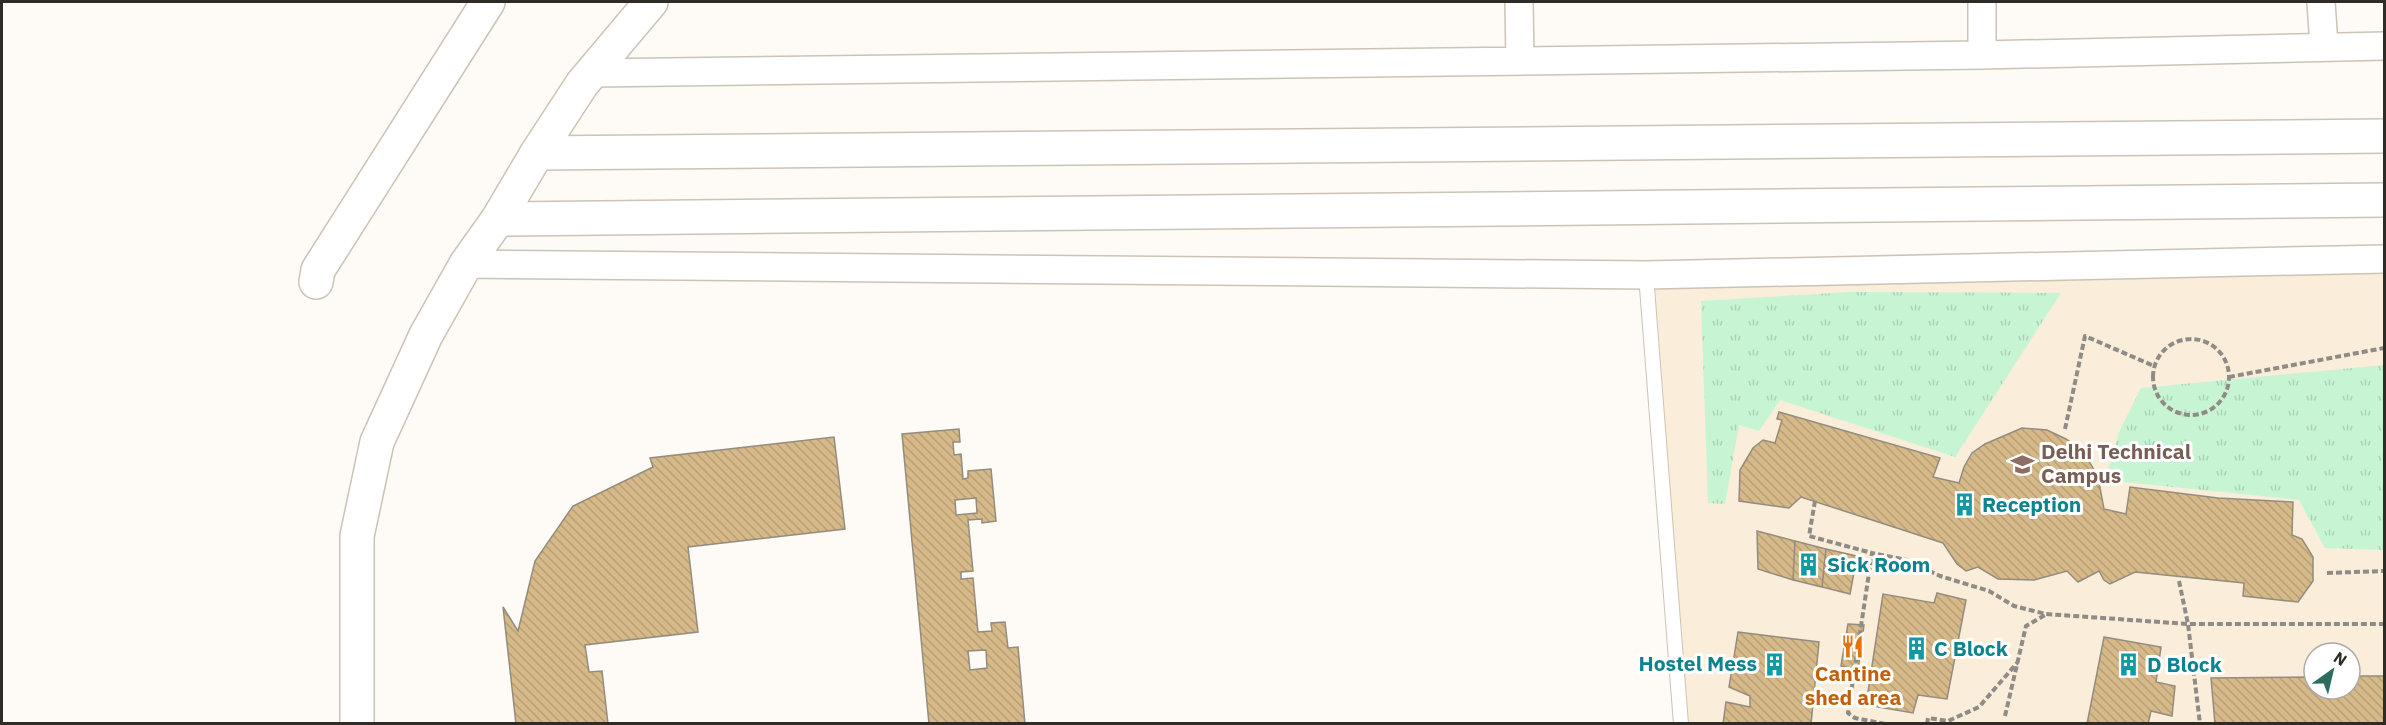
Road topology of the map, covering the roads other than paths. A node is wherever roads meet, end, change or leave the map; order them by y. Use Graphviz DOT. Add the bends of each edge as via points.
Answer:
graph roads {
  1 [pos="488,2"];
  2 [pos="651,2"];
  3 [pos="1519,2"];
  4 [pos="1982,2"];
  5 [pos="2321,2"];
  6 [pos="2324,46"];
  7 [pos="2385,46"];
  8 [pos="1982,55"];
  9 [pos="1520,61"];
  10 [pos="591,73"];
  11 [pos="2385,136"];
  12 [pos="537,153"];
  13 [pos="2385,200"];
  14 [pos="498,219"];
  15 [pos="2385,259"];
  16 [pos="466,264"];
  17 [pos="1646,275"];
  18 [pos="316,282"];
  19 [pos="357,723"];
  20 [pos="1682,723"];
  1 -- 18 [label="street" via="318,270"];
  2 -- 10 [label="street"];
  3 -- 9 [label="street"];
  4 -- 8 [label="street"];
  5 -- 6 [label="street"];
  6 -- 7 [label="street"];
  6 -- 8 [label="street"];
  8 -- 9 [label="street"];
  9 -- 10 [label="street"];
  10 -- 12 [label="street"];
  11 -- 12 [label="street"];
  12 -- 14 [label="street"];
  13 -- 14 [label="street"];
  14 -- 16 [label="street"];
  15 -- 17 [label="street"];
  16 -- 17 [label="street"];
  16 -- 19 [label="street" via="426,335 377,442 357,536"];
  17 -- 20 [label="lane"];
}
